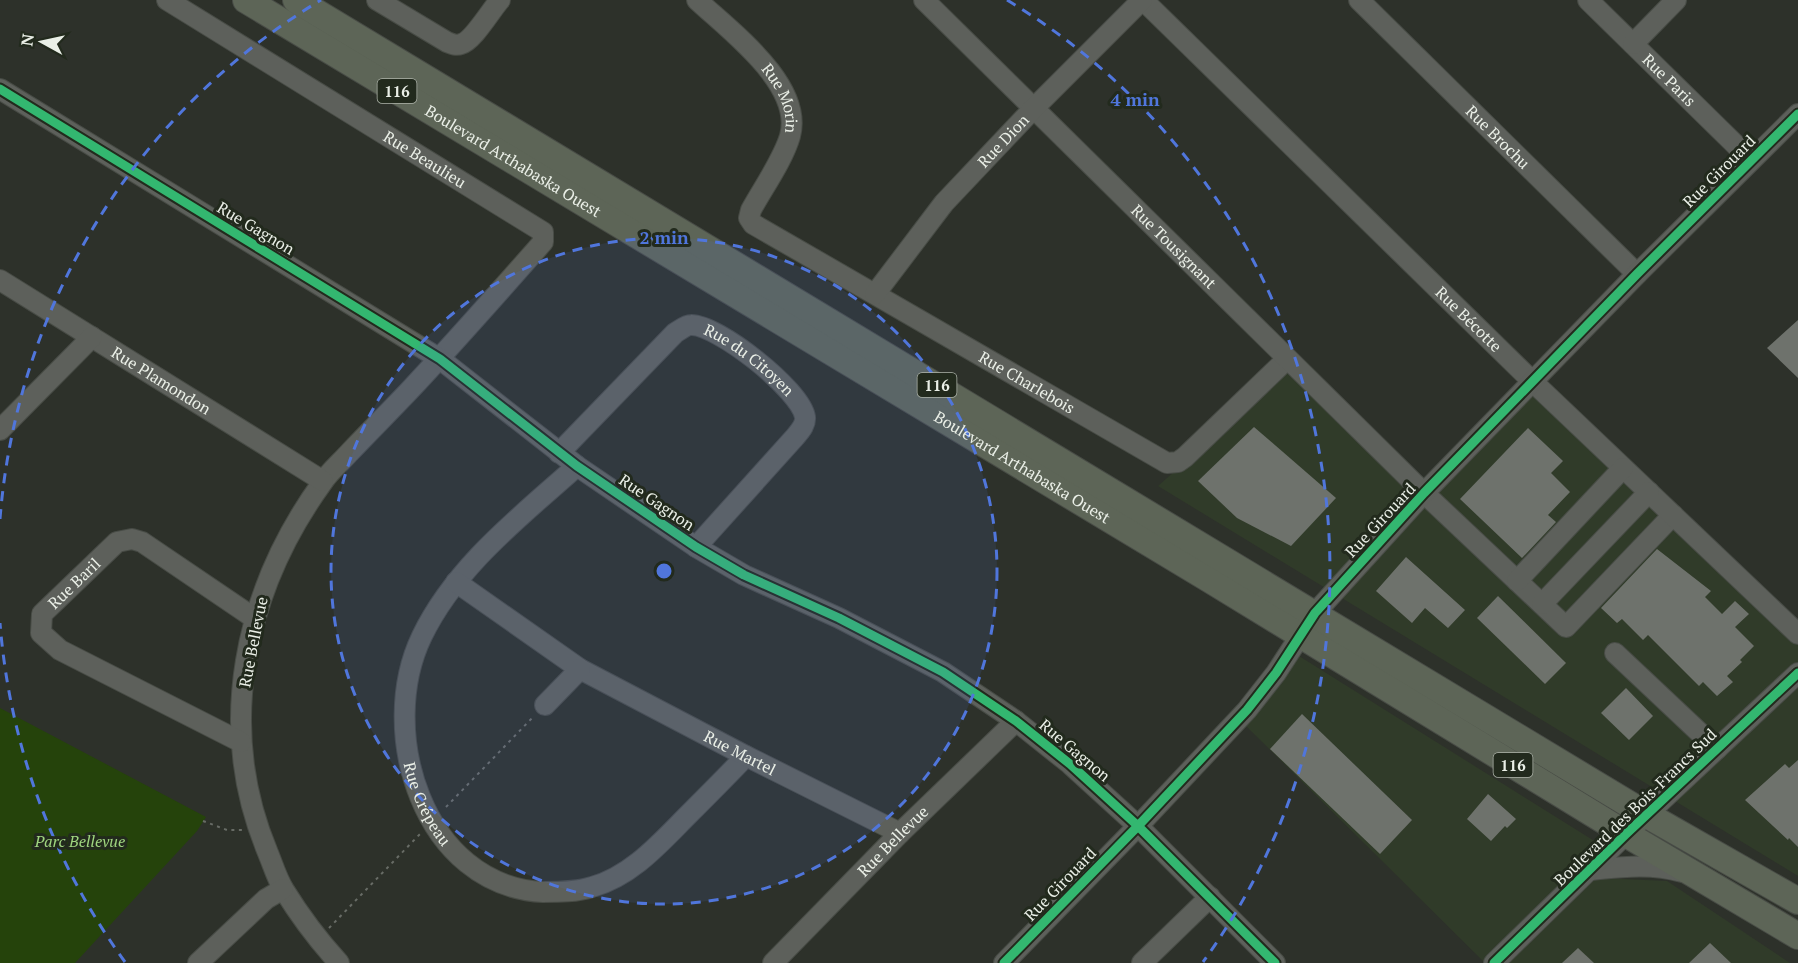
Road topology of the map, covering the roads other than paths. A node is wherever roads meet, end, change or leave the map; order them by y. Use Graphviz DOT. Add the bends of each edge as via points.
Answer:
graph roads {
  1 [pos="167,0"];
  2 [pos="246,0"];
  3 [pos="296,0"];
  4 [pos="377,0"];
  5 [pos="500,0"];
  6 [pos="697,0"];
  7 [pos="924,0"];
  8 [pos="1142,0"];
  9 [pos="1359,0"];
  10 [pos="1588,0"];
  11 [pos="1677,0"];
  12 [pos="1633,44"];
  13 [pos="0,89"];
  14 [pos="1033,109"];
  15 [pos="1798,114"];
  16 [pos="1751,160"];
  17 [pos="749,218"];
  18 [pos="1637,274"];
  19 [pos="0,280"];
  20 [pos="876,294"];
  21 [pos="92,338"];
  22 [pos="440,358"];
  23 [pos="1287,359"];
  24 [pos="1533,382"];
  25 [pos="0,430"];
  26 [pos="559,453"];
  27 [pos="577,466"];
  28 [pos="1623,468"];
  29 [pos="323,481"];
  30 [pos="1649,492"];
  31 [pos="1425,493"];
  32 [pos="1673,515"];
  33 [pos="696,547"];
  34 [pos="1517,581"];
  35 [pos="456,582"];
  36 [pos="1542,604"];
  37 [pos="1315,613"];
  38 [pos="254,618"];
  39 [pos="1798,634"];
  40 [pos="1299,635"];
  41 [pos="1615,653"];
  42 [pos="580,669"];
  43 [pos="1798,673"];
  44 [pos="545,705"];
  45 [pos="1016,721"];
  46 [pos="241,742"];
  47 [pos="1717,749"];
  48 [pos="746,756"];
  49 [pos="1647,814"];
  50 [pos="1138,826"];
  51 [pos="900,833"];
  52 [pos="1626,834"];
  53 [pos="1590,870"];
  54 [pos="1698,877"];
  55 [pos="283,889"];
  56 [pos="1209,897"];
  57 [pos="1798,901"];
  58 [pos="1798,936"];
  59 [pos="198,963"];
  60 [pos="339,963"];
  61 [pos="773,963"];
  62 [pos="1004,963"];
  63 [pos="1142,963"];
  64 [pos="1275,963"];
  65 [pos="1494,963"];
  1 -- 22 [label="street, Rue Beaulieu" via="543,232 543,242"];
  2 -- 40 [label="main road, Boulevard Arthabaska Ouest / 116"];
  3 -- 37 [label="main road, Boulevard Arthabaska Ouest / 116"];
  4 -- 5 [label="street" via="455,45 463,44 473,35"];
  6 -- 17 [label="street, Rue Morin" via="766,67 782,89 792,120 790,136"];
  7 -- 14 [label="street, Rue Tousignant"];
  8 -- 14 [label="street, Rue Dion"];
  8 -- 24 [label="street, Rue Bécotte"];
  9 -- 18 [label="street, Rue Brochu"];
  10 -- 12 [label="street, Rue Paris"];
  11 -- 12 [label="street"];
  12 -- 16 [label="street, Rue Paris"];
  13 -- 22 [label="street, Rue Gagnon"];
  14 -- 20 [label="street, Rue Dion" via="944,203"];
  14 -- 23 [label="street, Rue Tousignant"];
  15 -- 16 [label="street, Rue Girouard"];
  16 -- 18 [label="street, Rue Girouard"];
  17 -- 20 [label="street, Rue Charlebois" via="753,224"];
  18 -- 24 [label="street, Rue Girouard"];
  19 -- 21 [label="street, Rue Plamondon"];
  20 -- 23 [label="street, Rue Charlebois" via="1167,463 1185,457"];
  21 -- 25 [label="street"];
  21 -- 29 [label="street, Rue Plamondon"];
  22 -- 26 [label="street, Rue Gagnon"];
  22 -- 29 [label="street, Rue Bellevue"];
  23 -- 31 [label="street, Rue Tousignant"];
  24 -- 28 [label="street, Rue Bécotte"];
  24 -- 31 [label="street, Rue Girouard"];
  26 -- 27 [label="street, Rue Gagnon"];
  26 -- 33 [label="street, Rue du Citoyen" via="675,333 689,324 703,326 756,359 795,397 806,420"];
  27 -- 33 [label="street, Rue Gagnon"];
  27 -- 35 [label="street, Rue Crépeau" via="504,531"];
  28 -- 30 [label="street, Rue Bécotte"];
  28 -- 34 [label="street"];
  29 -- 38 [label="street, Rue Bellevue" via="281,549"];
  30 -- 32 [label="street, Rue Bécotte"];
  30 -- 36 [label="street"];
  31 -- 34 [label="street, Rue Tousignant"];
  31 -- 37 [label="street, Rue Girouard"];
  32 -- 36 [label="street, Rue Tousignant" via="1566,627"];
  32 -- 39 [label="street, Rue Bécotte"];
  33 -- 45 [label="street, Rue Gagnon" via="744,575 943,672"];
  34 -- 36 [label="street, Rue Tousignant"];
  35 -- 42 [label="street, Rue Martel"];
  35 -- 48 [label="street, Rue Crépeau" via="421,637 408,676 404,718 408,760 432,822 461,858 485,876 532,891 559,892 592,887 621,874 651,852"];
  37 -- 40 [label="street, Rue Girouard"];
  37 -- 49 [label="main road, Boulevard Arthabaska Ouest / 116"];
  38 -- 46 [label="street, Rue Bellevue" via="244,671"];
  38 -- 46 [label="street, Rue Baril" via="132,539 117,542 42,614 40,625 41,633 60,650"];
  40 -- 50 [label="street, Rue Girouard" via="1276,674 1247,710"];
  40 -- 52 [label="main road, Boulevard Arthabaska Ouest / 116"];
  41 -- 47 [label="street"];
  42 -- 44 [label="street"];
  42 -- 48 [label="street, Rue Martel"];
  43 -- 47 [label="street, Boulevard des Bois-Francs Sud"];
  45 -- 50 [label="street, Rue Gagnon"];
  45 -- 51 [label="street, Rue Bellevue"];
  46 -- 55 [label="street, Rue Bellevue" via="258,829"];
  47 -- 49 [label="street, Boulevard des Bois-Francs Sud"];
  48 -- 51 [label="street, Rue Martel"];
  49 -- 52 [label="street, Boulevard des Bois-Francs Sud"];
  49 -- 57 [label="main road, Boulevard Arthabaska Ouest / 116"];
  50 -- 56 [label="street, Rue Gagnon"];
  50 -- 62 [label="street, Rue Girouard"];
  51 -- 61 [label="street, Rue Bellevue"];
  52 -- 53 [label="street, Boulevard des Bois-Francs Sud"];
  52 -- 54 [label="main road, Boulevard Arthabaska Ouest / 116"];
  53 -- 54 [label="street" via="1653,867"];
  53 -- 65 [label="street, Boulevard des Bois-Francs Sud"];
  54 -- 58 [label="main road, Boulevard Arthabaska Ouest / 116"];
  55 -- 59 [label="street" via="266,899"];
  55 -- 60 [label="street, Rue Bellevue"];
  56 -- 63 [label="street"];
  56 -- 64 [label="street, Rue Gagnon"];
}
